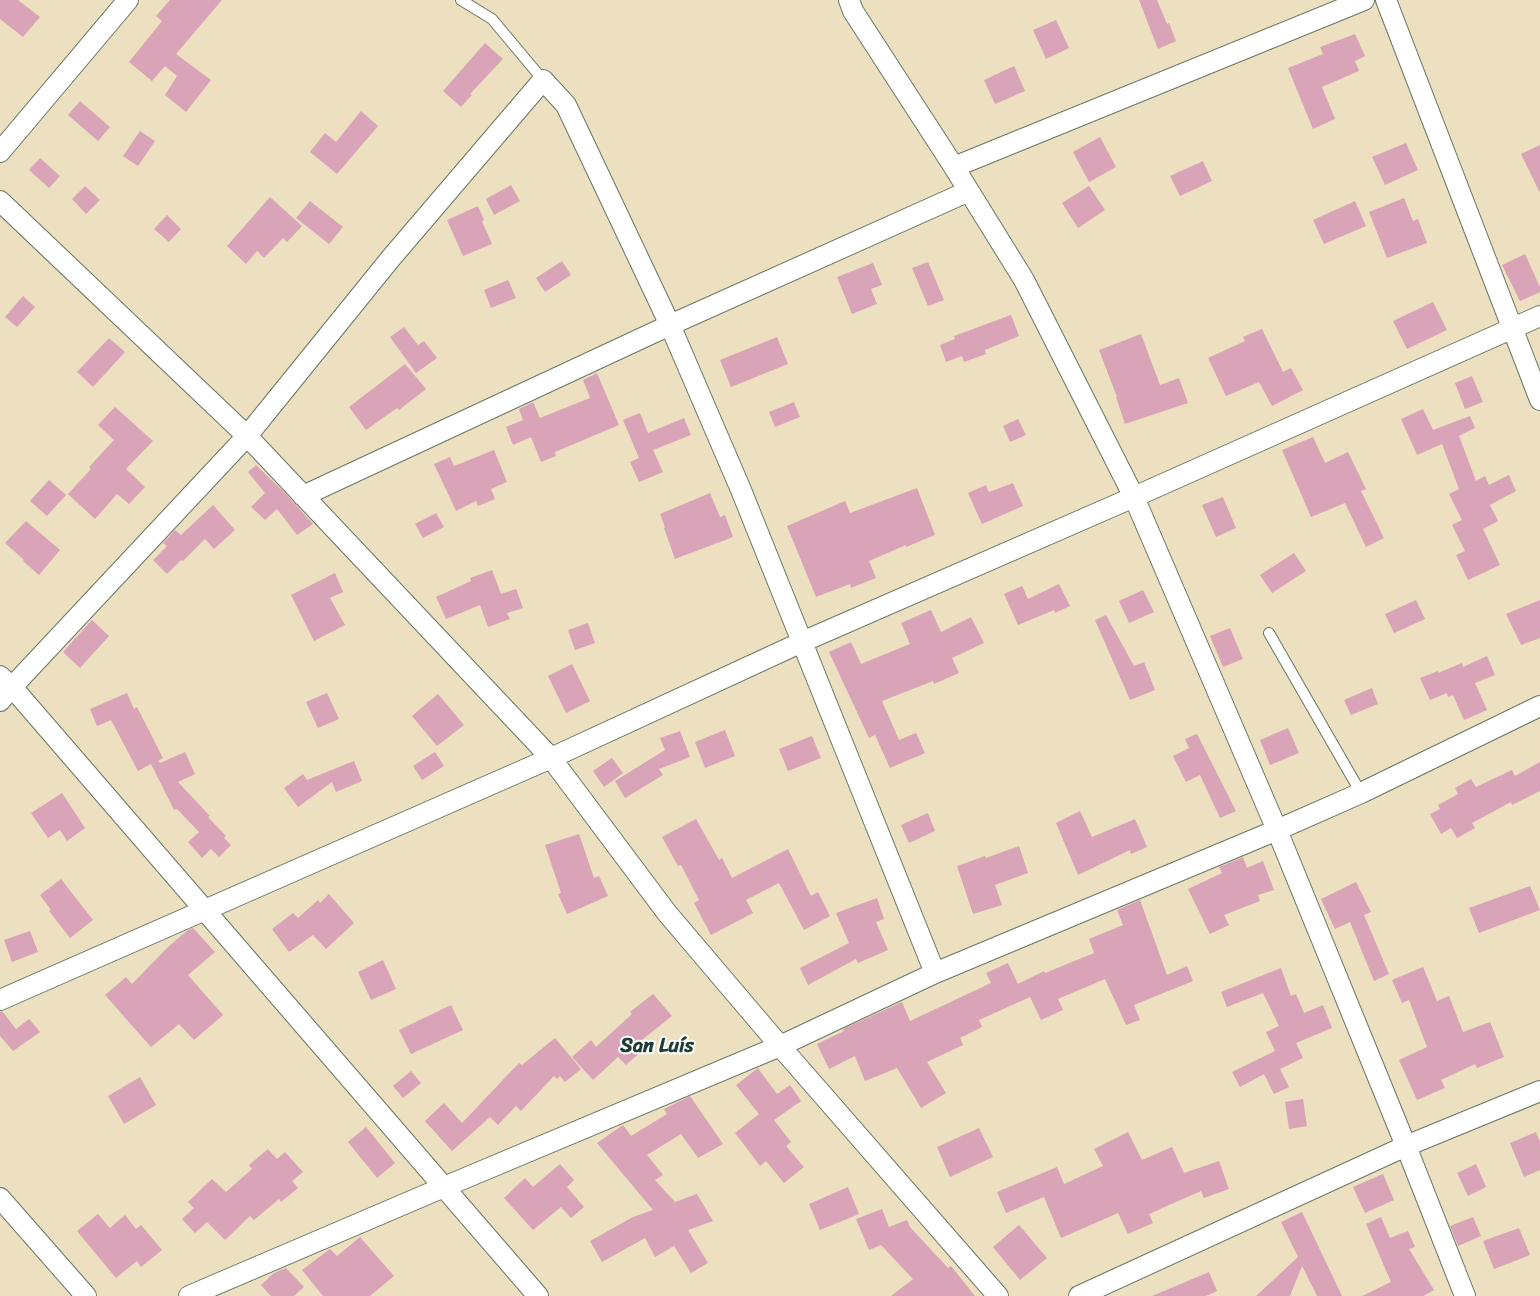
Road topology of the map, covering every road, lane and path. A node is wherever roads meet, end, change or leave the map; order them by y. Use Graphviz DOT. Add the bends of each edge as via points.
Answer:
graph roads {
  1 [pos="128,0"];
  2 [pos="462,0"];
  3 [pos="849,0"];
  4 [pos="1364,0"];
  5 [pos="1386,0"];
  6 [pos="543,80"];
  7 [pos="0,152"];
  8 [pos="954,168"];
  9 [pos="969,191"];
  10 [pos="0,201"];
  11 [pos="1540,316"];
  12 [pos="670,325"];
  13 [pos="1512,328"];
  14 [pos="1540,400"];
  15 [pos="247,436"];
  16 [pos="303,496"];
  17 [pos="1134,497"];
  18 [pos="1269,632"];
  19 [pos="802,642"];
  20 [pos="4,688"];
  21 [pos="1540,706"];
  22 [pos="551,758"];
  23 [pos="1361,793"];
  24 [pos="1277,830"];
  25 [pos="205,910"];
  26 [pos="935,973"];
  27 [pos="0,1000"];
  28 [pos="780,1046"];
  29 [pos="1540,1091"];
  30 [pos="1406,1146"];
  31 [pos="444,1187"];
  32 [pos="0,1198"];
  33 [pos="86,1296"];
  34 [pos="189,1296"];
  35 [pos="538,1296"];
  36 [pos="998,1296"];
  37 [pos="1079,1296"];
  38 [pos="1465,1296"];
  1 -- 7 [label="street"];
  2 -- 6 [label="lane" via="492,19"];
  3 -- 8 [label="street"];
  4 -- 8 [label="street"];
  5 -- 13 [label="street"];
  6 -- 12 [label="street" via="566,105"];
  6 -- 15 [label="street" via="391,258"];
  8 -- 9 [label="street"];
  9 -- 12 [label="street"];
  9 -- 17 [label="street" via="1024,280"];
  10 -- 15 [label="street"];
  11 -- 13 [label="street"];
  12 -- 16 [label="street"];
  12 -- 19 [label="street"];
  13 -- 14 [label="street"];
  13 -- 17 [label="street"];
  15 -- 16 [label="street"];
  15 -- 20 [label="street"];
  16 -- 22 [label="street"];
  17 -- 19 [label="street"];
  17 -- 24 [label="street"];
  18 -- 23 [label="lane"];
  19 -- 22 [label="street"];
  19 -- 26 [label="street"];
  20 -- 25 [label="street"];
  21 -- 23 [label="street"];
  22 -- 25 [label="street"];
  22 -- 28 [label="street" via="667,913"];
  23 -- 24 [label="street"];
  24 -- 26 [label="street"];
  24 -- 30 [label="street"];
  25 -- 27 [label="street"];
  25 -- 31 [label="street"];
  26 -- 28 [label="street"];
  28 -- 31 [label="street"];
  28 -- 36 [label="street"];
  29 -- 30 [label="street"];
  30 -- 37 [label="street"];
  30 -- 38 [label="street"];
  31 -- 34 [label="street"];
  31 -- 35 [label="street"];
  32 -- 33 [label="street"];
}
